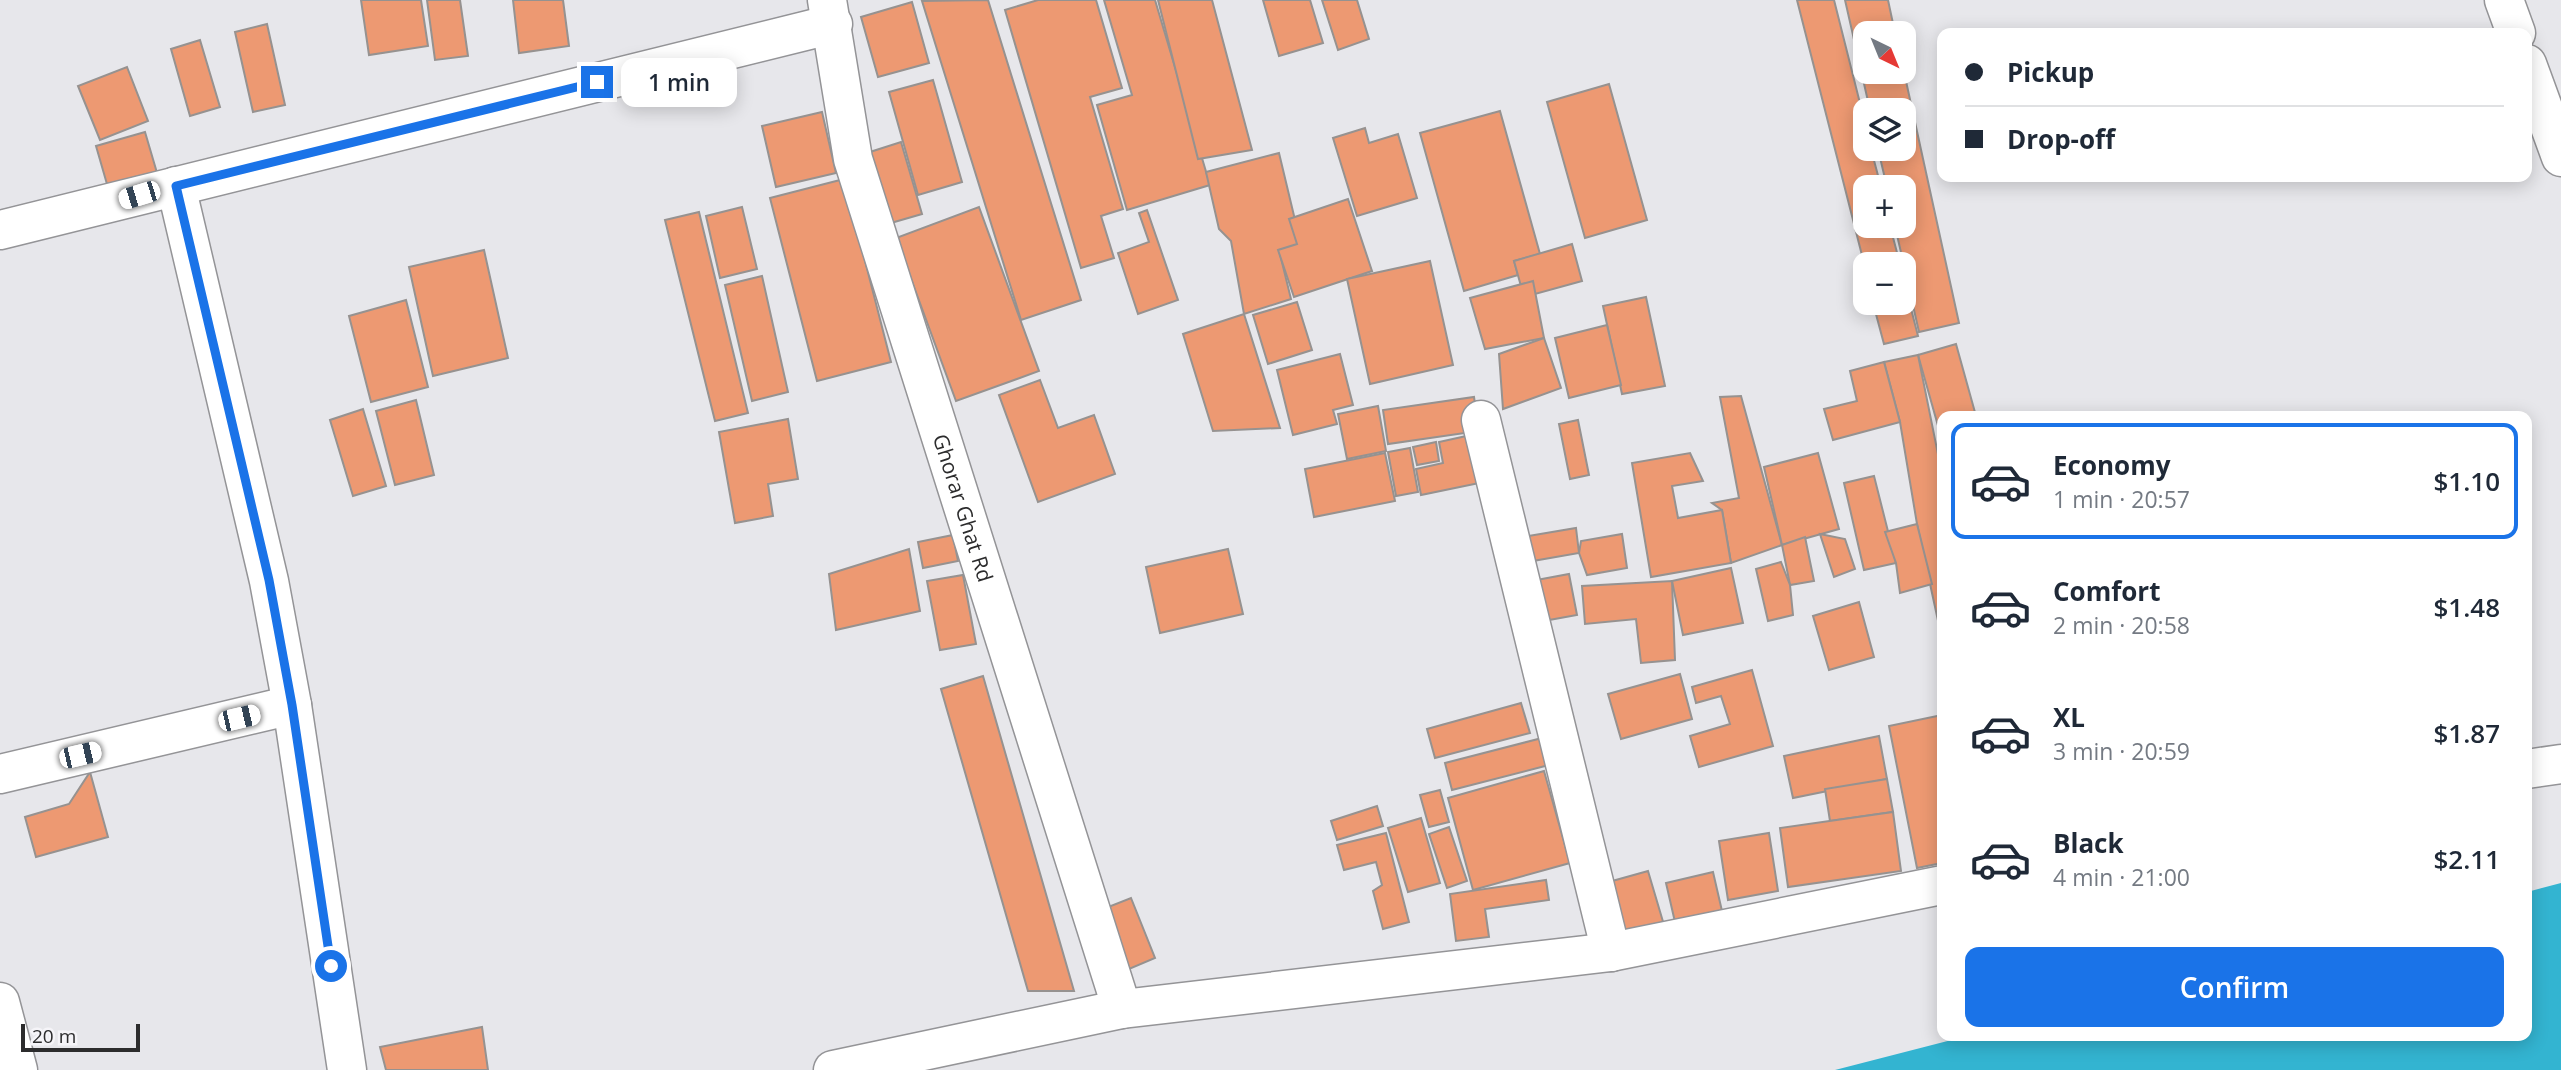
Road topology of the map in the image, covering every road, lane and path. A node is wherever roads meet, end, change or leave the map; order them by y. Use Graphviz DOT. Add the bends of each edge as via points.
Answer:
graph roads {
  1 [pos="2504,0"];
  2 [pos="830,12"];
  3 [pos="2514,28"];
  4 [pos="2532,78"];
  5 [pos="2561,157"];
  6 [pos="176,186"];
  7 [pos="0,230"];
  8 [pos="1481,420"];
  9 [pos="292,705"];
  10 [pos="2561,764"];
  11 [pos="2532,767"];
  12 [pos="0,774"];
  13 [pos="1937,886"];
  14 [pos="1611,952"];
  15 [pos="0,1002"];
  16 [pos="1122,1009"];
  17 [pos="18,1070"];
  18 [pos="347,1070"];
  19 [pos="833,1070"];
  1 -- 3 [label="street"];
  2 -- 6 [label="street"];
  2 -- 16 [label="street, Ghorar Ghat Rd" via="853,159"];
  4 -- 5 [label="street"];
  6 -- 7 [label="street"];
  6 -- 9 [label="street" via="269,580"];
  8 -- 14 [label="street"];
  9 -- 12 [label="street"];
  9 -- 18 [label="street"];
  10 -- 11 [label="street"];
  13 -- 14 [label="street"];
  14 -- 16 [label="street"];
  15 -- 17 [label="street"];
  16 -- 19 [label="street"];
}
